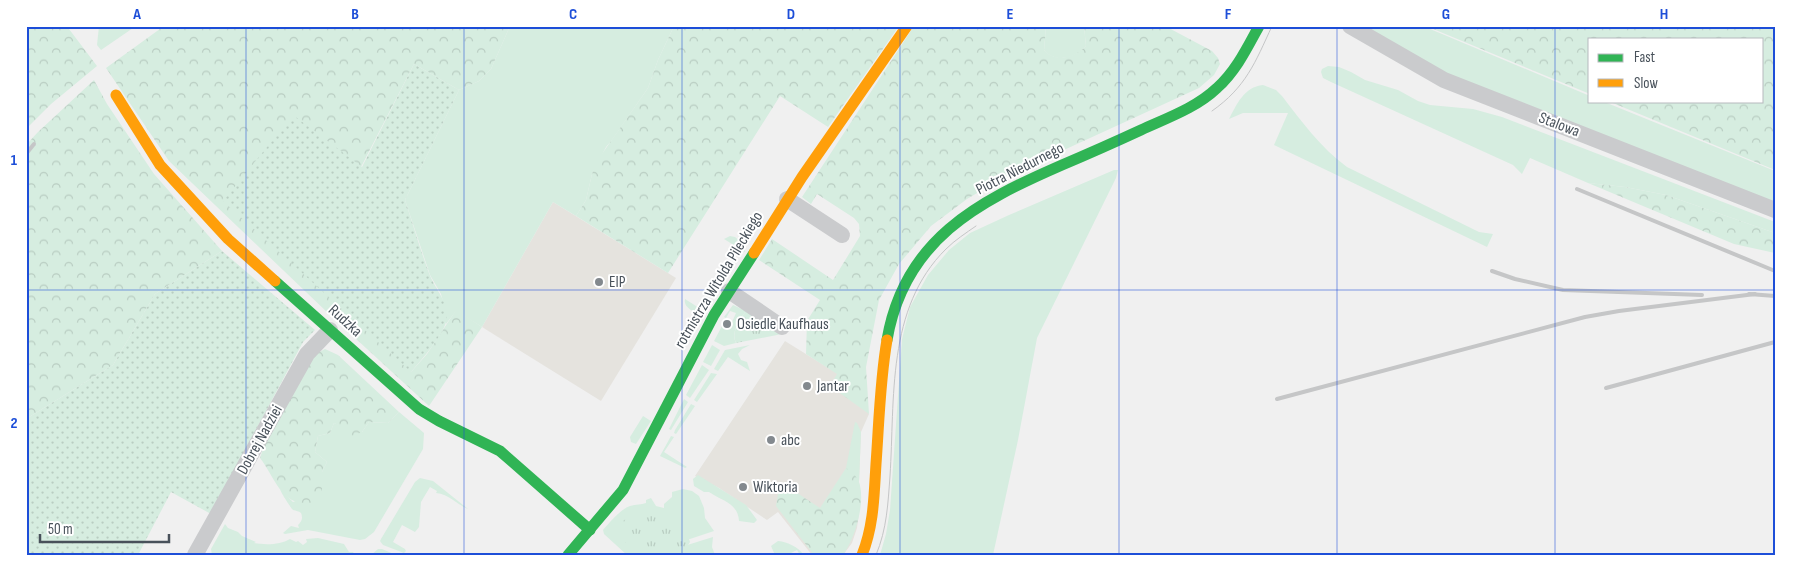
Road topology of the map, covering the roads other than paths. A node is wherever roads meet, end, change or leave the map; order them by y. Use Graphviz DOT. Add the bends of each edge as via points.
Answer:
graph roads {
  1 [pos="907,26"];
  2 [pos="1259,26"];
  3 [pos="1350,26"];
  4 [pos="116,95"];
  5 [pos="788,199"];
  6 [pos="1775,210"];
  7 [pos="842,235"];
  8 [pos="729,291"];
  9 [pos="782,327"];
  10 [pos="330,330"];
  11 [pos="590,530"];
  12 [pos="195,555"];
  13 [pos="568,555"];
  14 [pos="862,555"];
  1 -- 5 [label="street, rotmistrza Witolda Pileckiego"];
  2 -- 14 [label="street, Piotra Niedurnego" via="1230,76 1208,98 999,194 947,230 917,261 894,303 887,329 874,508"];
  3 -- 6 [label="street, Stalowa" via="1444,80"];
  4 -- 10 [label="street, Rudzka" via="166,171 228,239"];
  5 -- 7 [label="street"];
  5 -- 8 [label="street, rotmistrza Witolda Pileckiego"];
  8 -- 9 [label="street"];
  8 -- 11 [label="street, rotmistrza Witolda Pileckiego" via="697,345 627,485"];
  10 -- 11 [label="street, Rudzka" via="419,409 443,425 500,451"];
  10 -- 12 [label="street, Dobrej Nadziei" via="307,354"];
  11 -- 13 [label="street, rotmistrza Witolda Pileckiego"];
}
